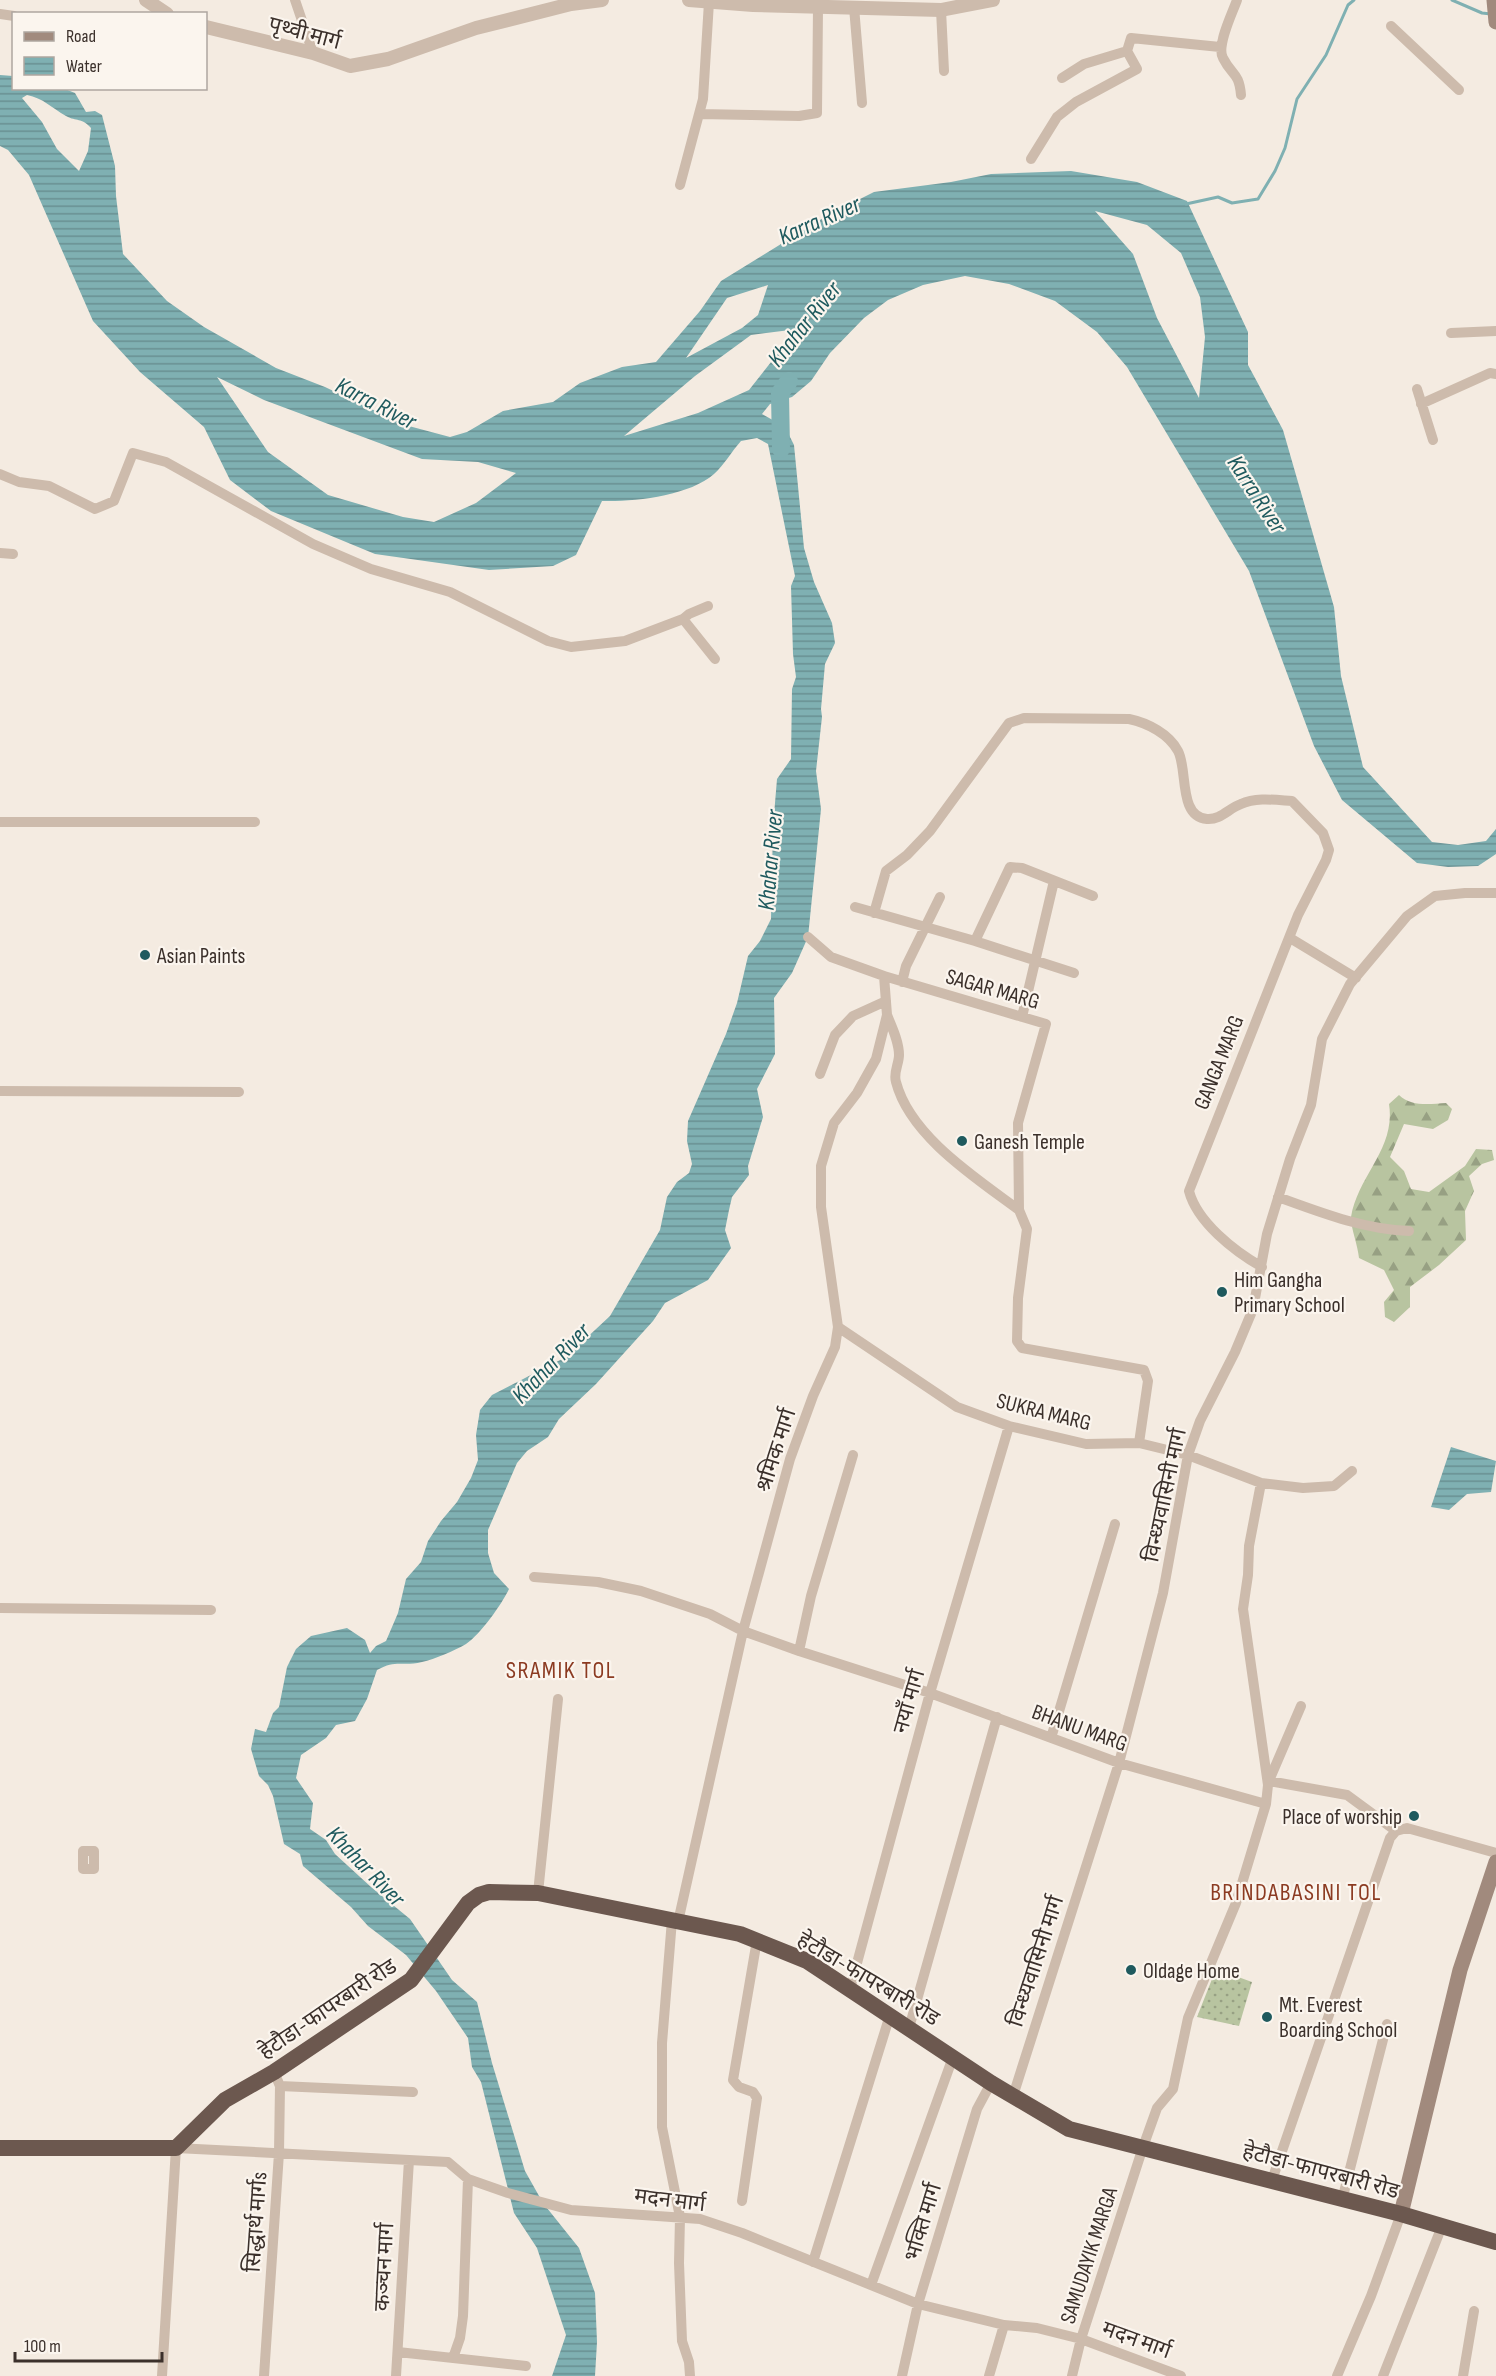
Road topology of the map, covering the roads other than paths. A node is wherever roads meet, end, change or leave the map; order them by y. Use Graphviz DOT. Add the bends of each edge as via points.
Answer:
graph roads {
  1 [pos="146,0"];
  2 [pos="295,0"];
  3 [pos="602,0"];
  4 [pos="689,0"];
  5 [pos="993,0"];
  6 [pos="1237,0"];
  7 [pos="704,1"];
  8 [pos="570,2"];
  9 [pos="818,7"];
  10 [pos="854,7"];
  11 [pos="941,10"];
  12 [pos="164,12"];
  13 [pos="1391,26"];
  14 [pos="207,27"];
  15 [pos="1220,47"];
  16 [pos="1127,51"];
  17 [pos="313,53"];
  18 [pos="944,71"];
  19 [pos="1062,78"];
  20 [pos="1459,90"];
  21 [pos="1241,95"];
  22 [pos="862,104"];
  23 [pos="699,114"];
  24 [pos="1031,159"];
  25 [pos="680,185"];
  26 [pos="1496,331"];
  27 [pos="1451,333"];
  28 [pos="1496,374"];
  29 [pos="1416,388"];
  30 [pos="1421,404"];
  31 [pos="1433,440"];
  32 [pos="0,474"];
  33 [pos="0,554"];
  34 [pos="14,554"];
  35 [pos="708,606"];
  36 [pos="683,619"];
  37 [pos="715,659"];
  38 [pos="0,822"];
  39 [pos="255,822"];
  40 [pos="1054,881"];
  41 [pos="1496,893"];
  42 [pos="1093,896"];
  43 [pos="940,897"];
  44 [pos="855,908"];
  45 [pos="874,913"];
  46 [pos="925,927"];
  47 [pos="808,938"];
  48 [pos="1290,938"];
  49 [pos="975,941"];
  50 [pos="1036,961"];
  51 [pos="1074,973"];
  52 [pos="884,976"];
  53 [pos="1356,978"];
  54 [pos="902,982"];
  55 [pos="886,1001"];
  56 [pos="887,1015"];
  57 [pos="1022,1017"];
  58 [pos="820,1074"];
  59 [pos="0,1091"];
  60 [pos="239,1092"];
  61 [pos="1278,1197"];
  62 [pos="1019,1210"];
  63 [pos="1409,1231"];
  64 [pos="1262,1267"];
  65 [pos="838,1327"];
  66 [pos="1010,1426"];
  67 [pos="1139,1443"];
  68 [pos="853,1455"];
  69 [pos="1188,1455"];
  70 [pos="1352,1471"];
  71 [pos="1261,1483"];
  72 [pos="1115,1524"];
  73 [pos="534,1577"];
  74 [pos="0,1608"];
  75 [pos="211,1610"];
  76 [pos="743,1631"];
  77 [pos="799,1651"];
  78 [pos="930,1693"];
  79 [pos="558,1699"];
  80 [pos="1301,1706"];
  81 [pos="997,1717"];
  82 [pos="1052,1738"];
  83 [pos="1119,1763"];
  84 [pos="1268,1783"];
  85 [pos="1266,1804"];
  86 [pos="1396,1831"];
  87 [pos="1496,1853"];
  88 [pos="1496,1862"];
  89 [pos="538,1893"];
  90 [pos="675,1921"];
  91 [pos="757,1940"];
  92 [pos="850,1989"];
  93 [pos="890,2014"];
  94 [pos="1387,2024"];
  95 [pos="909,2028"];
  96 [pos="953,2057"];
  97 [pos="277,2079"];
  98 [pos="991,2083"];
  99 [pos="413,2092"];
  100 [pos="1012,2096"];
  101 [pos="1143,2147"];
  102 [pos="0,2148"];
  103 [pos="176,2148"];
  104 [pos="279,2153"];
  105 [pos="409,2160"];
  106 [pos="468,2179"];
  107 [pos="1272,2180"];
  108 [pos="1342,2200"];
  109 [pos="742,2201"];
  110 [pos="1401,2214"];
  111 [pos="680,2217"];
  112 [pos="1442,2226"];
  113 [pos="1496,2242"];
  114 [pos="813,2262"];
  115 [pos="871,2285"];
  116 [pos="918,2304"];
  117 [pos="1474,2311"];
  118 [pos="1004,2325"];
  119 [pos="1081,2339"];
  120 [pos="398,2352"];
  121 [pos="453,2358"];
  122 [pos="526,2366"];
  123 [pos="1177,2375"];
  124 [pos="162,2376"];
  125 [pos="264,2376"];
  126 [pos="396,2376"];
  127 [pos="690,2376"];
  128 [pos="902,2376"];
  129 [pos="989,2376"];
  130 [pos="1072,2376"];
  131 [pos="1337,2376"];
  132 [pos="1383,2376"];
  133 [pos="1463,2376"];
  1 -- 12 [label="street"];
  2 -- 17 [label="street"];
  3 -- 8 [label="street, पृथ्वी मार्ग"];
  4 -- 7 [label="street"];
  5 -- 11 [label="street"];
  6 -- 15 [label="street"];
  7 -- 9 [label="street"];
  7 -- 23 [label="street" via="704,99"];
  8 -- 17 [label="street, पृथ्वी मार्ग" via="476,28 388,59 350,66"];
  9 -- 10 [label="street"];
  9 -- 23 [label="street" via="817,113"];
  10 -- 11 [label="street"];
  10 -- 22 [label="street"];
  11 -- 18 [label="street"];
  13 -- 20 [label="street"];
  14 -- 17 [label="street, पृथ्वी मार्ग"];
  15 -- 16 [label="street" via="1131,38"];
  15 -- 21 [label="street" via="1222,57 1239,78"];
  16 -- 19 [label="street" via="1084,64"];
  16 -- 24 [label="street" via="1137,69 1076,102 1057,117"];
  23 -- 25 [label="street"];
  26 -- 27 [label="street"];
  28 -- 30 [label="street"];
  29 -- 30 [label="street"];
  30 -- 31 [label="street"];
  32 -- 36 [label="street" via="19,482 49,486 95,508 114,501 133,453 166,462 313,544 370,569 450,592 548,641 571,647 625,641"];
  33 -- 34 [label="street"];
  35 -- 36 [label="street"];
  36 -- 37 [label="street"];
  38 -- 39 [label="street"];
  40 -- 42 [label="street"];
  40 -- 49 [label="street" via="1010,867"];
  40 -- 50 [label="street"];
  41 -- 53 [label="street, विन्ध्यवासिनी मार्ग" via="1435,896 1407,916"];
  43 -- 46 [label="street"];
  44 -- 45 [label="street"];
  45 -- 46 [label="street"];
  45 -- 48 [label="street, GANGA MARG" via="886,871 930,831 1009,723 1024,718 1118,719 1143,722 1166,736 1179,752 1188,803 1196,815 1215,818 1240,804 1292,801 1323,833 1329,850 1326,860"];
  46 -- 49 [label="street"];
  46 -- 54 [label="street"];
  47 -- 52 [label="street, SAGAR MARG" via="831,957"];
  48 -- 53 [label="street"];
  48 -- 64 [label="street, GANGA MARG" via="1189,1191 1192,1204 1202,1217 1243,1256"];
  49 -- 50 [label="street"];
  50 -- 51 [label="street"];
  50 -- 57 [label="street"];
  52 -- 54 [label="street, SAGAR MARG"];
  52 -- 55 [label="street, श्रमिक मार्ग"];
  53 -- 61 [label="street, विन्ध्यवासिनी मार्ग" via="1323,1039 1311,1105"];
  54 -- 57 [label="street, SAGAR MARG"];
  55 -- 56 [label="street, श्रमिक मार्ग"];
  55 -- 58 [label="street" via="853,1016 835,1035"];
  56 -- 62 [label="street" via="899,1054 894,1079 911,1117 926,1135"];
  56 -- 65 [label="street, श्रमिक मार्ग" via="876,1059 834,1123 821,1166 821,1207"];
  57 -- 62 [label="street, SAGAR MARG" via="1046,1024 1018,1123"];
  59 -- 60 [label="street"];
  61 -- 63 [label="street" via="1336,1219 1380,1230"];
  61 -- 64 [label="street, विन्ध्यवासिनी मार्ग"];
  62 -- 67 [label="street" via="1027,1229 1017,1341 1022,1348 1144,1370 1148,1381"];
  64 -- 69 [label="street, विन्ध्यवासिनी मार्ग" via="1253,1309"];
  65 -- 66 [label="street, SUKRA MARG" via="957,1407"];
  65 -- 76 [label="street, श्रमिक मार्ग" via="835,1347 790,1459"];
  66 -- 67 [label="street, SUKRA MARG" via="1086,1444"];
  66 -- 78 [label="street, नयाँ मार्ग"];
  67 -- 69 [label="street, SUKRA MARG"];
  68 -- 77 [label="street" via="811,1596"];
  69 -- 71 [label="street, SUKRA MARG"];
  69 -- 83 [label="street, विन्ध्यवासिनी मार्ग" via="1163,1593"];
  70 -- 71 [label="street, SUKRA MARG" via="1334,1486 1303,1488"];
  71 -- 84 [label="street" via="1243,1609"];
  72 -- 82 [label="street"];
  73 -- 76 [label="street, BHANU MARG" via="598,1582 641,1591 710,1614"];
  74 -- 75 [label="street"];
  76 -- 77 [label="street, BHANU MARG"];
  76 -- 90 [label="street, श्रमिक मार्ग"];
  77 -- 78 [label="street, BHANU MARG"];
  78 -- 81 [label="street, BHANU MARG"];
  78 -- 92 [label="street, नयाँ मार्ग"];
  79 -- 89 [label="street"];
  80 -- 84 [label="street"];
  81 -- 82 [label="street, BHANU MARG"];
  81 -- 95 [label="street"];
  82 -- 83 [label="street, BHANU MARG"];
  83 -- 85 [label="street, BHANU MARG"];
  83 -- 100 [label="street, विन्ध्यवासिनी मार्ग"];
  84 -- 85 [label="street"];
  84 -- 86 [label="street" via="1347,1795"];
  85 -- 101 [label="street" via="1236,1903 1188,2018 1173,2089 1157,2108"];
  86 -- 87 [label="street" via="1407,1828"];
  86 -- 107 [label="street" via="1390,1838"];
  88 -- 110 [label="main road" via="1460,1970"];
  89 -- 90 [label="highway, हेटौडा-फापरबारी रोड"];
  89 -- 97 [label="highway, हेटौडा-फापरबारी रोड" via="479,1894 468,1903 411,1980"];
  90 -- 91 [label="highway, हेटौडा-फापरबारी रोड"];
  90 -- 111 [label="street, श्रमिक मार्ग" via="662,2043 662,2127"];
  91 -- 92 [label="highway, हेटौडा-फापरबारी रोड" via="807,1961"];
  91 -- 109 [label="street" via="733,2080 757,2098"];
  92 -- 93 [label="highway, हेटौडा-फापरबारी रोड"];
  93 -- 95 [label="highway, हेटौडा-फापरबारी रोड"];
  93 -- 114 [label="street"];
  94 -- 108 [label="street"];
  95 -- 96 [label="highway, हेटौडा-फापरबारी रोड"];
  96 -- 98 [label="highway, हेटौडा-फापरबारी रोड"];
  96 -- 115 [label="street"];
  97 -- 99 [label="street"];
  97 -- 103 [label="highway, हेटौडा-फापरबारी रोड" via="225,2100"];
  97 -- 104 [label="street, सिद्धार्थ मार्गs"];
  98 -- 100 [label="highway, हेटौडा-फापरबारी रोड"];
  98 -- 116 [label="street, भक्ति मार्ग" via="977,2109"];
  100 -- 101 [label="highway, हेटौडा-फापरबारी रोड" via="1069,2129"];
  101 -- 107 [label="highway, हेटौडा-फापरबारी रोड"];
  101 -- 119 [label="street, SAMUDAYIK MARGA"];
  102 -- 103 [label="highway"];
  103 -- 104 [label="street, मदन मार्ग"];
  103 -- 124 [label="street"];
  104 -- 105 [label="street, मदन मार्ग"];
  104 -- 125 [label="street, सिद्धार्थ मार्गs"];
  105 -- 106 [label="street, मदन मार्ग" via="448,2162"];
  105 -- 120 [label="street, कञ्चन मार्ग"];
  106 -- 111 [label="street, मदन मार्ग" via="571,2210"];
  106 -- 121 [label="street" via="462,2316"];
  107 -- 108 [label="highway, हेटौडा-फापरबारी रोड"];
  108 -- 110 [label="highway, हेटौडा-फापरबारी रोड"];
  110 -- 112 [label="highway, हेटौडा-फापरबारी रोड"];
  110 -- 131 [label="street"];
  111 -- 114 [label="street, मदन मार्ग" via="742,2233"];
  111 -- 127 [label="street, श्रमिक मार्ग" via="682,2341"];
  112 -- 113 [label="highway, हेटौडा-फापरबारी रोड"];
  112 -- 132 [label="street"];
  114 -- 115 [label="street, मदन मार्ग"];
  115 -- 116 [label="street, मदन मार्ग"];
  116 -- 118 [label="street, मदन मार्ग"];
  116 -- 128 [label="street, भक्ति मार्ग"];
  117 -- 133 [label="street"];
  118 -- 119 [label="street, मदन मार्ग"];
  118 -- 129 [label="street"];
  119 -- 123 [label="street, मदन मार्ग"];
  119 -- 130 [label="street, SAMUDAYIK MARGA"];
  120 -- 121 [label="street"];
  120 -- 126 [label="street, कञ्चन मार्ग"];
  121 -- 122 [label="street"];
}
